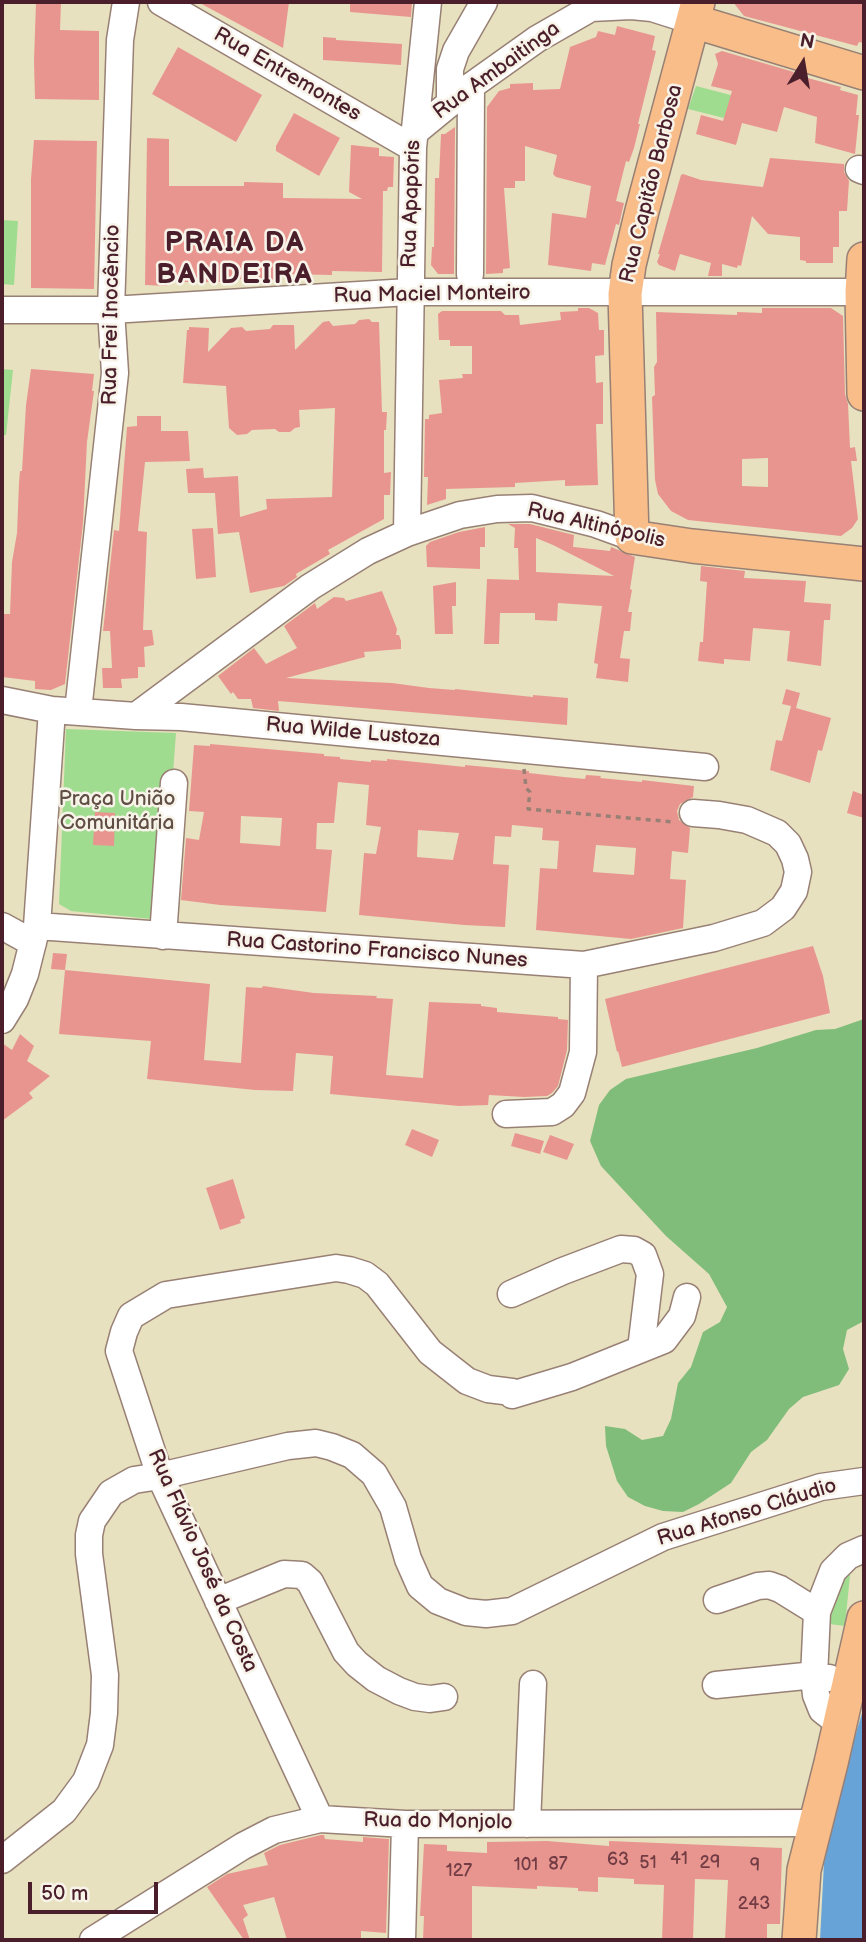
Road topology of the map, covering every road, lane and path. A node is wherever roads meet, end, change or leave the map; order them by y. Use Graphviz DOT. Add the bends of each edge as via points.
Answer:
graph roads {
  1 [pos="126,2"];
  2 [pos="161,2"];
  3 [pos="428,2"];
  4 [pos="484,2"];
  5 [pos="695,11"];
  6 [pos="864,73"];
  7 [pos="471,86"];
  8 [pos="450,103"];
  9 [pos="414,140"];
  10 [pos="864,259"];
  11 [pos="470,274"];
  12 [pos="410,292"];
  13 [pos="862,292"];
  14 [pos="625,294"];
  15 [pos="2,310"];
  16 [pos="111,310"];
  17 [pos="864,394"];
  18 [pos="407,533"];
  19 [pos="632,537"];
  20 [pos="864,538"];
  21 [pos="850,563"];
  22 [pos="2,700"];
  23 [pos="65,711"];
  24 [pos="136,716"];
  25 [pos="523,750"];
  26 [pos="705,766"];
  27 [pos="174,783"];
  28 [pos="693,813"];
  29 [pos="2,926"];
  30 [pos="35,934"];
  31 [pos="163,936"];
  32 [pos="584,965"];
  33 [pos="2,1020"];
  34 [pos="506,1114"];
  35 [pos="511,1294"];
  36 [pos="687,1297"];
  37 [pos="641,1349"];
  38 [pos="160,1476"];
  39 [pos="864,1481"];
  40 [pos="864,1549"];
  41 [pos="717,1600"];
  42 [pos="218,1601"];
  43 [pos="817,1612"];
  44 [pos="864,1618"];
  45 [pos="814,1676"];
  46 [pos="850,1680"];
  47 [pos="533,1685"];
  48 [pos="716,1685"];
  49 [pos="444,1697"];
  50 [pos="840,1724"];
  51 [pos="320,1819"];
  52 [pos="815,1823"];
  53 [pos="405,1824"];
  54 [pos="527,1824"];
  55 [pos="2,1860"];
  56 [pos="93,1940"];
  57 [pos="402,1940"];
  58 [pos="799,1940"];
  1 -- 16 [label="street, Rua Frei Inocêncio" via="120,40"];
  2 -- 9 [label="street, Rua Entremontes"];
  3 -- 9 [label="street, Rua Apapóris"];
  4 -- 8 [label="street" via="456,51 450,69"];
  5 -- 6 [label="main road, Rua Ambaitinga"];
  5 -- 7 [label="street, Rua Ambaitinga" via="591,8"];
  5 -- 14 [label="main road, Rua Capitão Barbosa"];
  7 -- 8 [label="street, Rua Ambaitinga"];
  7 -- 11 [label="street"];
  8 -- 9 [label="street, Rua Ambaitinga"];
  9 -- 12 [label="street, Rua Apapóris"];
  10 -- 13 [label="main road"];
  12 -- 14 [label="street, Rua Maciel Monteiro"];
  12 -- 16 [label="street, Rua Maciel Monteiro"];
  12 -- 18 [label="street, Rua Apapóris"];
  13 -- 14 [label="street, Rua Maciel Monteiro"];
  13 -- 17 [label="main road"];
  14 -- 19 [label="main road, Rua Capitão Barbosa"];
  15 -- 16 [label="street, Rua Maciel Monteiro"];
  16 -- 23 [label="street, Rua Frei Inocêncio" via="115,373"];
  18 -- 19 [label="street, Rua Altinópolis" via="460,515 532,508"];
  18 -- 24 [label="street, Rua Altinópolis" via="310,587"];
  19 -- 21 [label="main road, Rua Altinópolis"];
  20 -- 21 [label="main road"];
  22 -- 23 [label="street, Rua Wilde Lustoza"];
  23 -- 24 [label="street, Rua Wilde Lustoza"];
  23 -- 30 [label="street, Rua Frei Inocêncio"];
  24 -- 25 [label="street, Rua Wilde Lustoza"];
  25 -- 26 [label="street, Rua Wilde Lustoza"];
  25 -- 28 [label="path" via="528,809 684,822"];
  27 -- 31 [label="street"];
  28 -- 32 [label="street, Rua Castorino Francisco Nunes" via="747,820 777,833 788,844 798,872 794,891 782,908 763,923 713,938"];
  29 -- 30 [label="street"];
  30 -- 31 [label="street, Rua Castorino Francisco Nunes"];
  30 -- 33 [label="street, Rua Frei Inocêncio" via="15,999"];
  31 -- 32 [label="street, Rua Castorino Francisco Nunes"];
  32 -- 34 [label="street" via="583,1052 572,1093 552,1112"];
  35 -- 37 [label="street" via="621,1249 634,1250 643,1255 650,1274"];
  36 -- 37 [label="street, Rua Flávio José da Costa" via="682,1317 664,1340"];
  37 -- 38 [label="street, Rua Flávio José da Costa" via="512,1395 467,1381 430,1352 377,1284 349,1270 336,1268 166,1295 131,1316 119,1351"];
  38 -- 39 [label="street, Rua Afonso Cláudio" via="288,1446 316,1443 352,1455 374,1474 393,1507 420,1586 438,1601 486,1614 512,1611 663,1537 821,1487"];
  38 -- 42 [label="street, Rua Flávio José da Costa"];
  38 -- 55 [label="street, Rua Afonso Cláudio" via="134,1480 111,1493 92,1521 89,1554 105,1675 100,1745 86,1780 64,1811"];
  40 -- 43 [label="street" via="848,1556 834,1572"];
  41 -- 43 [label="street" via="769,1586"];
  42 -- 49 [label="street" via="284,1574 302,1575 346,1652 358,1664 399,1691 415,1697"];
  42 -- 51 [label="street, Rua Flávio José da Costa"];
  43 -- 45 [label="street"];
  44 -- 46 [label="main road"];
  45 -- 46 [label="street"];
  45 -- 48 [label="street"];
  45 -- 50 [label="street" via="822,1710"];
  46 -- 50 [label="main road"];
  47 -- 54 [label="street"];
  50 -- 52 [label="main road"];
  51 -- 53 [label="street, Rua do Monjolo"];
  51 -- 56 [label="street, Rua do Monjolo" via="274,1830 243,1846"];
  52 -- 54 [label="street, Rua do Monjolo"];
  52 -- 58 [label="main road" via="803,1870"];
  53 -- 54 [label="street, Rua do Monjolo"];
  53 -- 57 [label="street"];
}
